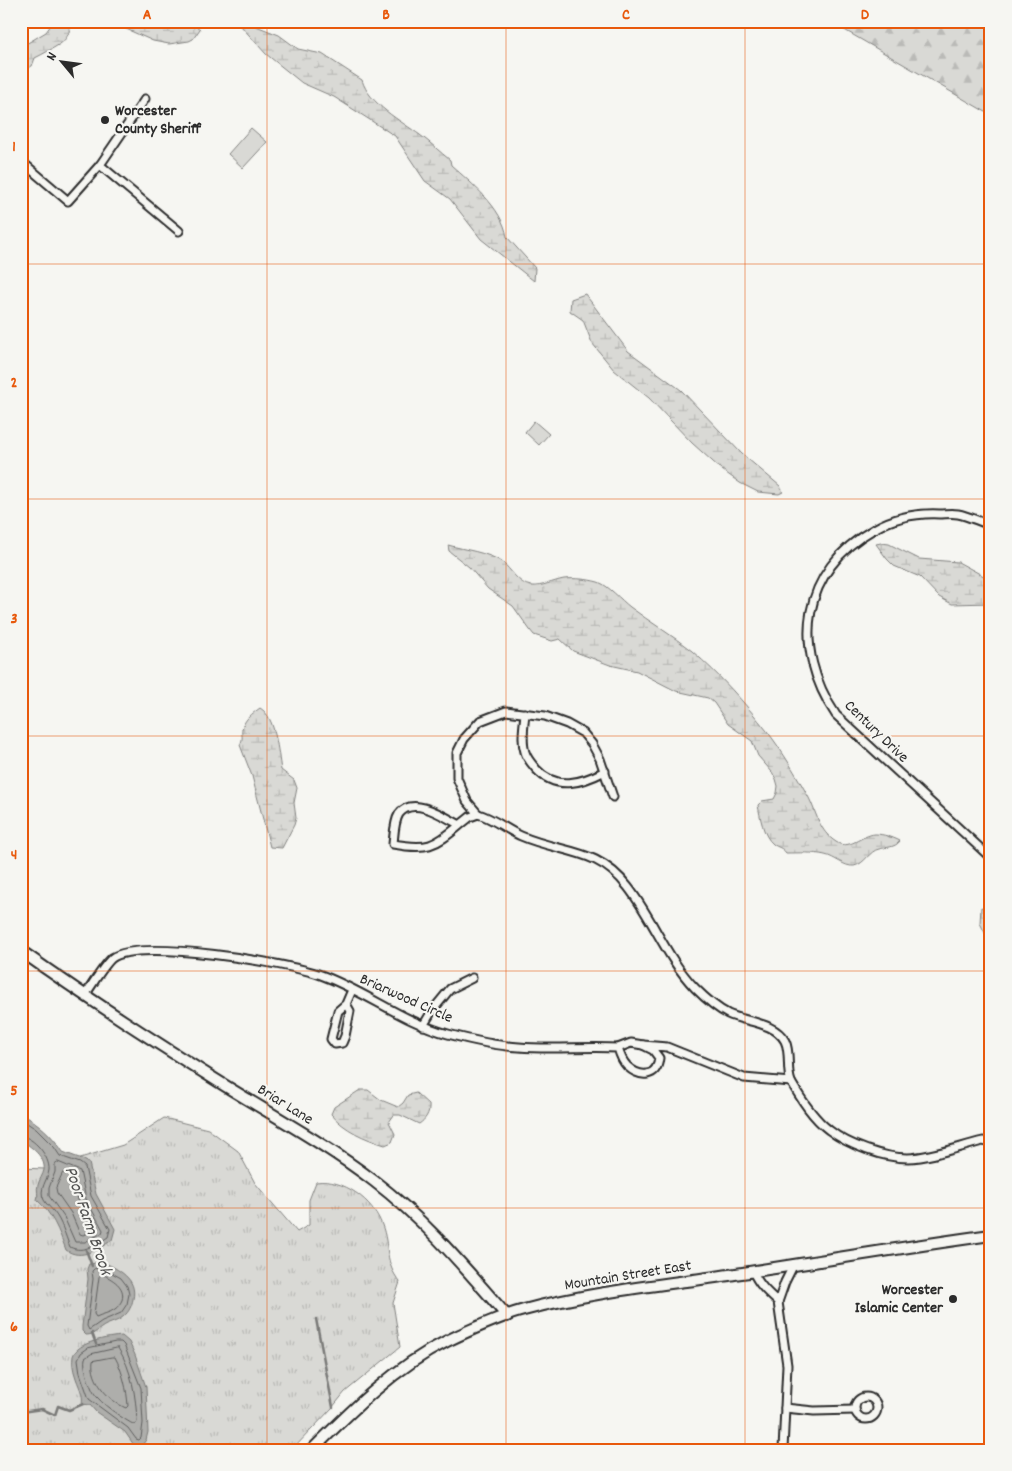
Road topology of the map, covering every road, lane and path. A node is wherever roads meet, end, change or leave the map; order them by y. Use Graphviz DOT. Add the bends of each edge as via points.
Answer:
graph roads {
  1 [pos="145,99"];
  2 [pos="21,161"];
  3 [pos="100,165"];
  4 [pos="179,231"];
  5 [pos="991,525"];
  6 [pos="525,713"];
  7 [pos="605,771"];
  8 [pos="613,797"];
  9 [pos="478,814"];
  10 [pos="460,825"];
  11 [pos="991,858"];
  12 [pos="21,951"];
  13 [pos="472,978"];
  14 [pos="352,990"];
  15 [pos="85,995"];
  16 [pos="346,1004"];
  17 [pos="423,1026"];
  18 [pos="643,1045"];
  19 [pos="618,1048"];
  20 [pos="791,1082"];
  21 [pos="991,1143"];
  22 [pos="991,1235"];
  23 [pos="794,1264"];
  24 [pos="753,1271"];
  25 [pos="778,1302"];
  26 [pos="507,1316"];
  27 [pos="785,1408"];
  28 [pos="855,1410"];
  29 [pos="312,1450"];
  30 [pos="783,1450"];
  1 -- 3 [label="street"];
  2 -- 3 [label="street" via="68,201"];
  3 -- 4 [label="street"];
  5 -- 11 [label="street, Century Drive" via="958,514 918,514 883,523 862,535 830,565 821,580 812,606 808,637 817,680 836,714"];
  6 -- 7 [label="street" via="545,716 583,733"];
  6 -- 7 [label="street" via="525,752 541,774 562,783 574,783"];
  6 -- 9 [label="street" via="506,711 480,721 457,753 457,778 467,801"];
  7 -- 8 [label="street"];
  9 -- 10 [label="street"];
  9 -- 20 [label="street" via="522,837 574,851 608,866 628,887 670,955 697,990 725,1012 758,1023 781,1036 786,1043"];
  10 -- 10 [label="street" via="428,808 412,806 398,816 394,844 418,848 436,843"];
  12 -- 15 [label="main road, Briar Lane"];
  13 -- 17 [label="street" via="450,989"];
  14 -- 15 [label="street, Briarwood Circle" via="322,976 290,967 206,954 143,950 113,958"];
  14 -- 16 [label="street"];
  14 -- 17 [label="street, Briarwood Circle"];
  15 -- 26 [label="main road, Briar Lane" via="375,1181 427,1228"];
  16 -- 16 [label="street" via="338,1011 333,1028 331,1039 335,1044 342,1043 345,1036 350,1011"];
  17 -- 19 [label="street, Briarwood Circle" via="454,1036 517,1047"];
  18 -- 19 [label="street" via="631,1042"];
  18 -- 19 [label="street" via="659,1058 656,1068 645,1075 630,1068 621,1058"];
  18 -- 20 [label="street" via="667,1047 744,1078"];
  20 -- 21 [label="street" via="828,1130 884,1155 921,1157 982,1141"];
  22 -- 23 [label="main road, Mountain Street East"];
  23 -- 24 [label="main road, Mountain Street East"];
  23 -- 25 [label="street"];
  24 -- 25 [label="street" via="763,1288"];
  24 -- 26 [label="main road, Mountain Street East" via="562,1301"];
  25 -- 27 [label="street" via="787,1365"];
  26 -- 29 [label="main road, Mountain Street East" via="446,1342 403,1368"];
  27 -- 28 [label="street"];
  27 -- 30 [label="street"];
}
